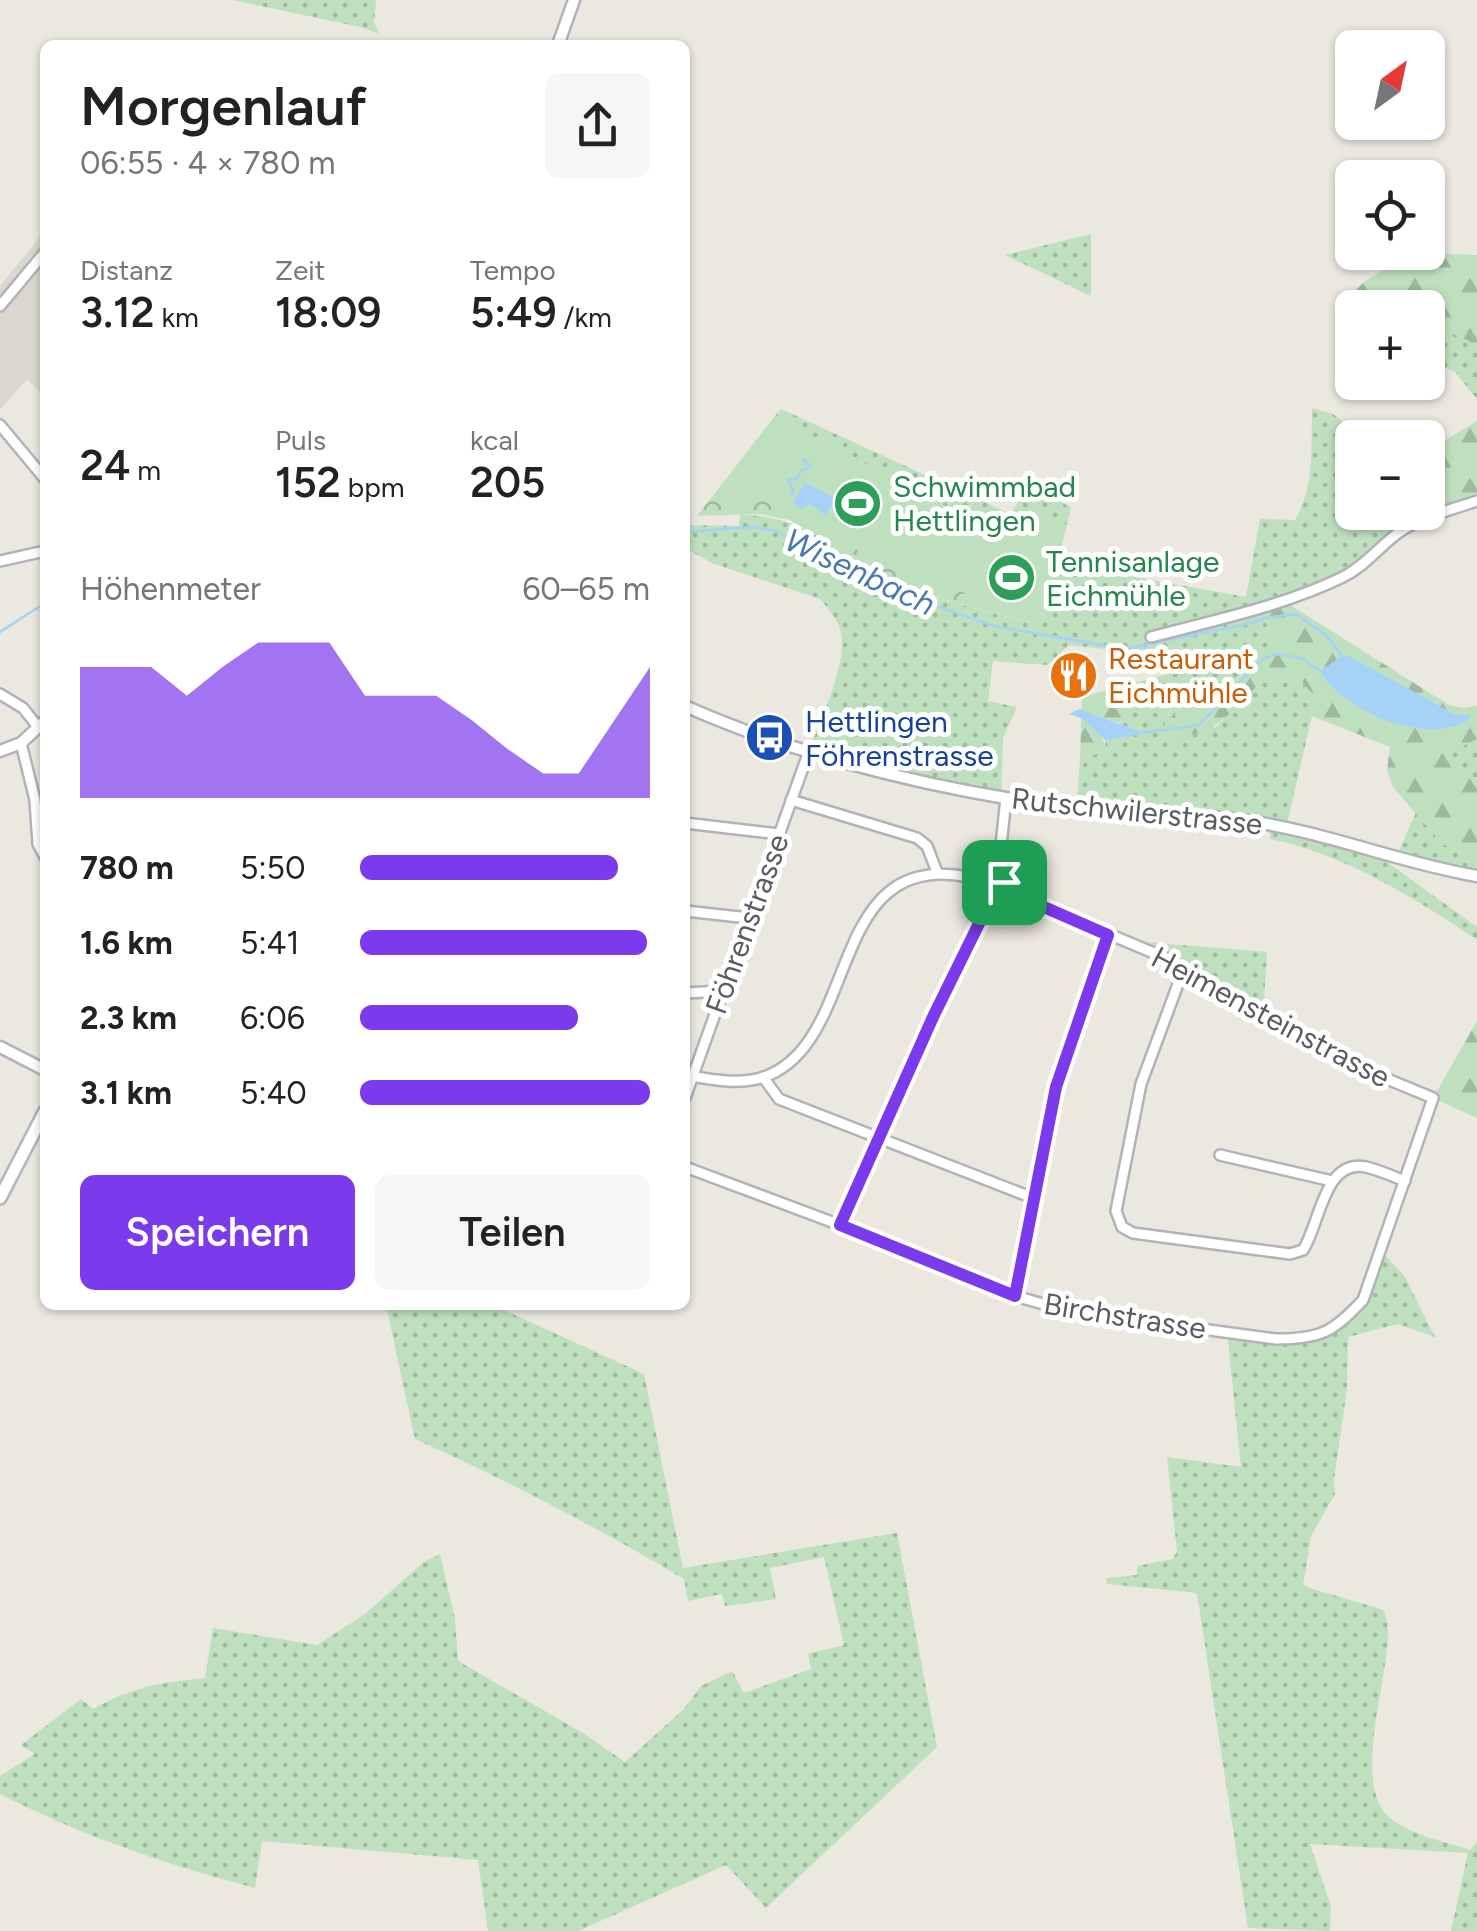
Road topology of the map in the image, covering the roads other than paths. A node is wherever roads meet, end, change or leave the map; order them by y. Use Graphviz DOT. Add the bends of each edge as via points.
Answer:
graph roads {
  1 [pos="574,0"];
  2 [pos="560,40"];
  3 [pos="40,258"];
  4 [pos="0,306"];
  5 [pos="0,425"];
  6 [pos="40,473"];
  7 [pos="1477,501"];
  8 [pos="40,552"];
  9 [pos="0,561"];
  10 [pos="1151,637"];
  11 [pos="0,694"];
  12 [pos="690,708"];
  13 [pos="40,723"];
  14 [pos="40,725"];
  15 [pos="20,743"];
  16 [pos="0,751"];
  17 [pos="809,751"];
  18 [pos="1006,798"];
  19 [pos="791,800"];
  20 [pos="690,824"];
  21 [pos="778,834"];
  22 [pos="40,848"];
  23 [pos="937,872"];
  24 [pos="1477,876"];
  25 [pos="1001,883"];
  26 [pos="690,912"];
  27 [pos="749,918"];
  28 [pos="1108,935"];
  29 [pos="1184,968"];
  30 [pos="723,991"];
  31 [pos="690,992"];
  32 [pos="0,1047"];
  33 [pos="40,1067"];
  34 [pos="690,1071"];
  35 [pos="690,1076"];
  36 [pos="763,1077"];
  37 [pos="1433,1098"];
  38 [pos="40,1121"];
  39 [pos="879,1138"];
  40 [pos="1220,1154"];
  41 [pos="690,1168"];
  42 [pos="1332,1180"];
  43 [pos="1404,1181"];
  44 [pos="0,1198"];
  45 [pos="1033,1198"];
  46 [pos="840,1225"];
  47 [pos="1015,1296"];
  1 -- 2 [label="street"];
  3 -- 4 [label="street"];
  5 -- 6 [label="street"];
  7 -- 10 [label="street" via="1420,521 1328,583"];
  8 -- 9 [label="street"];
  11 -- 13 [label="street"];
  12 -- 17 [label="street, Rutschwilerstrasse"];
  14 -- 15 [label="street"];
  15 -- 16 [label="street"];
  15 -- 22 [label="street"];
  17 -- 18 [label="street, Rutschwilerstrasse"];
  17 -- 19 [label="street, Föhrenstrasse"];
  18 -- 24 [label="street, Rutschwilerstrasse" via="1271,825"];
  18 -- 25 [label="street"];
  19 -- 21 [label="street, Föhrenstrasse"];
  19 -- 23 [label="street" via="917,838"];
  20 -- 21 [label="street"];
  21 -- 27 [label="street, Föhrenstrasse"];
  23 -- 25 [label="street, Heimensteinstrasse"];
  23 -- 36 [label="street" via="884,896 864,921 806,1046"];
  25 -- 28 [label="street, Heimensteinstrasse"];
  25 -- 39 [label="street"];
  26 -- 27 [label="street"];
  27 -- 30 [label="street, Föhrenstrasse"];
  28 -- 29 [label="street, Heimensteinstrasse"];
  28 -- 45 [label="street" via="1056,1087"];
  29 -- 37 [label="street, Heimensteinstrasse" via="1294,1035"];
  29 -- 42 [label="street" via="1141,1084 1116,1211 1122,1227 1290,1254 1304,1250 1311,1238"];
  30 -- 31 [label="street"];
  30 -- 34 [label="street, Föhrenstrasse"];
  32 -- 33 [label="street"];
  35 -- 36 [label="street" via="734,1082"];
  36 -- 39 [label="street" via="779,1099"];
  37 -- 43 [label="street, Birchstrasse"];
  38 -- 44 [label="main road"];
  39 -- 45 [label="street"];
  39 -- 46 [label="street"];
  40 -- 42 [label="street"];
  41 -- 46 [label="street, Birchstrasse"];
  42 -- 43 [label="street" via="1342,1169 1362,1166"];
  43 -- 47 [label="street, Birchstrasse" via="1363,1300 1340,1325 1308,1339 1084,1313"];
  45 -- 47 [label="street"];
  46 -- 47 [label="street, Birchstrasse"];
}
